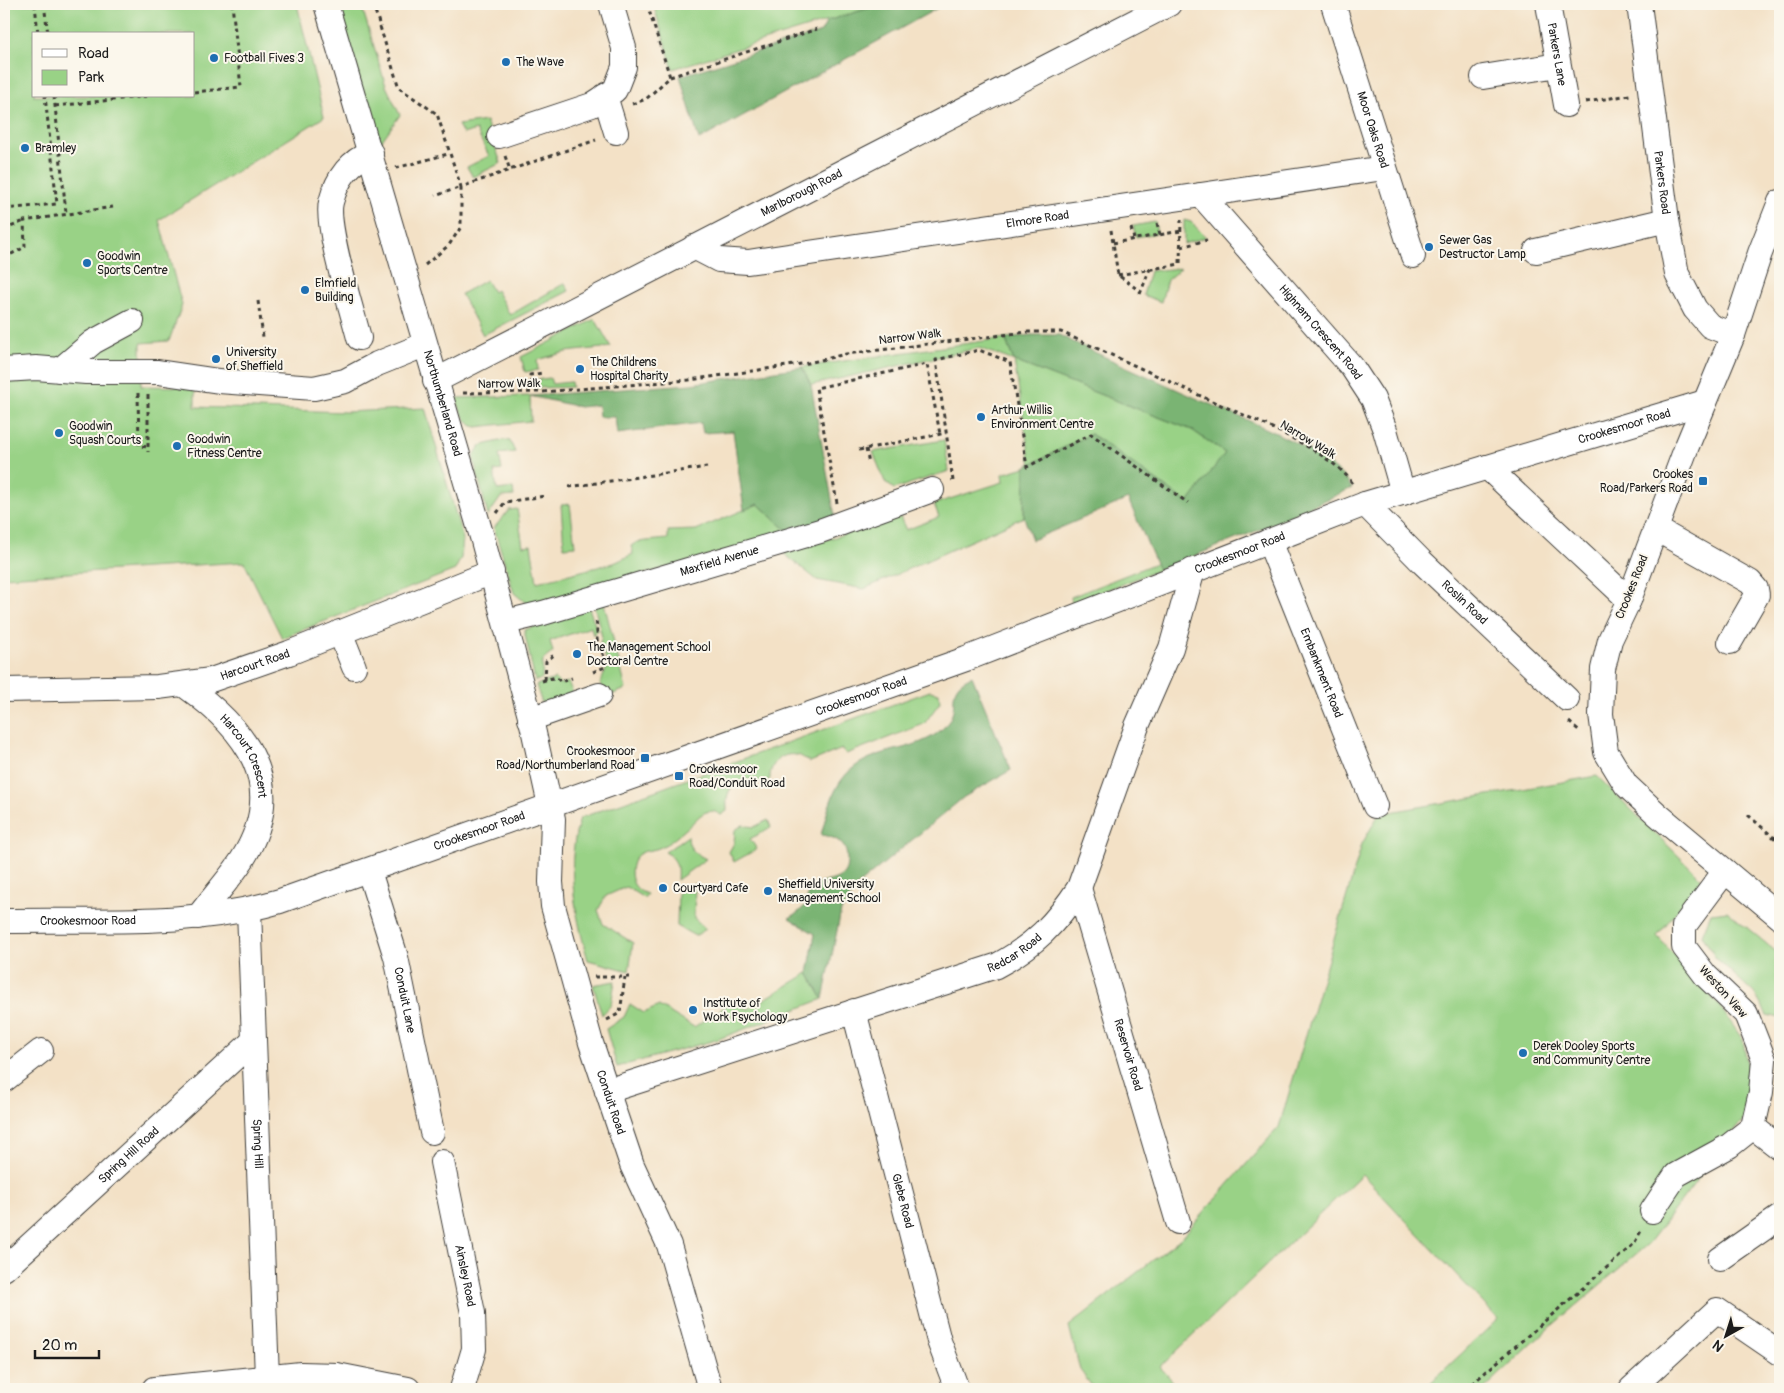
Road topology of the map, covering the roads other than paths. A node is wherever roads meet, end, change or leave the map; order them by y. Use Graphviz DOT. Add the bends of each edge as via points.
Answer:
graph roads {
  1 [pos="326,4"];
  2 [pos="611,4"];
  3 [pos="1169,4"];
  4 [pos="1333,4"];
  5 [pos="1548,4"];
  6 [pos="1639,4"];
  7 [pos="1558,65"];
  8 [pos="1483,77"];
  9 [pos="605,96"];
  10 [pos="1566,105"];
  11 [pos="499,136"];
  12 [pos="609,138"];
  13 [pos="374,163"];
  14 [pos="1384,168"];
  15 [pos="1200,195"];
  16 [pos="1780,202"];
  17 [pos="1667,220"];
  18 [pos="694,248"];
  19 [pos="1536,251"];
  20 [pos="1413,256"];
  21 [pos="132,322"];
  22 [pos="1733,335"];
  23 [pos="359,338"];
  24 [pos="424,345"];
  25 [pos="4,370"];
  26 [pos="60,370"];
  27 [pos="437,387"];
  28 [pos="1704,402"];
  29 [pos="1487,466"];
  30 [pos="932,490"];
  31 [pos="1403,492"];
  32 [pos="1365,504"];
  33 [pos="1656,529"];
  34 [pos="1269,541"];
  35 [pos="1193,570"];
  36 [pos="492,572"];
  37 [pos="1629,600"];
  38 [pos="506,622"];
  39 [pos="340,632"];
  40 [pos="1730,642"];
  41 [pos="354,667"];
  42 [pos="184,685"];
  43 [pos="4,690"];
  44 [pos="599,695"];
  45 [pos="1567,698"];
  46 [pos="530,720"];
  47 [pos="551,806"];
  48 [pos="1376,806"];
  49 [pos="369,871"];
  50 [pos="1725,872"];
  51 [pos="1079,888"];
  52 [pos="249,910"];
  53 [pos="198,917"];
  54 [pos="1780,917"];
  55 [pos="4,920"];
  56 [pos="854,1011"];
  57 [pos="252,1042"];
  58 [pos="41,1051"];
  59 [pos="4,1080"];
  60 [pos="607,1092"];
  61 [pos="1753,1127"];
  62 [pos="432,1132"];
  63 [pos="1780,1148"];
  64 [pos="442,1162"];
  65 [pos="1652,1211"];
  66 [pos="1780,1217"];
  67 [pos="1178,1222"];
  68 [pos="1720,1259"];
  69 [pos="4,1269"];
  70 [pos="1780,1353"];
  71 [pos="267,1378"];
  72 [pos="337,1382"];
  73 [pos="154,1389"];
  74 [pos="408,1389"];
  75 [pos="462,1389"];
  76 [pos="710,1389"];
  77 [pos="957,1389"];
  78 [pos="1631,1389"];
  1 -- 13 [label="street, Northumberland Road"];
  2 -- 9 [label="street" via="624,48 624,67 615,90"];
  3 -- 18 [label="street, Marlborough Road"];
  4 -- 14 [label="street, Moor Oaks Road"];
  5 -- 7 [label="street, Parkers Lane"];
  6 -- 17 [label="street, Parkers Road"];
  7 -- 8 [label="street"];
  7 -- 10 [label="street, Parkers Lane"];
  9 -- 11 [label="street" via="592,105"];
  9 -- 12 [label="street"];
  13 -- 23 [label="street" via="358,158 344,172 331,203 332,232"];
  13 -- 24 [label="street, Northumberland Road"];
  14 -- 15 [label="street, Elmore Road"];
  14 -- 20 [label="street, Moor Oaks Road"];
  15 -- 18 [label="street, Elmore Road" via="969,232 748,262 719,260"];
  15 -- 31 [label="street, Highnam Crescent Road" via="1352,367 1373,399"];
  16 -- 22 [label="street, Crookes Road"];
  17 -- 19 [label="street"];
  17 -- 22 [label="street, Parkers Road" via="1677,274 1695,309 1710,326"];
  18 -- 27 [label="street, Marlborough Road"];
  21 -- 26 [label="street" via="93,342"];
  22 -- 28 [label="street, Crookes Road"];
  24 -- 26 [label="street" via="345,381 326,386 219,381 158,372"];
  24 -- 27 [label="street, Northumberland Road"];
  25 -- 26 [label="street"];
  27 -- 36 [label="street, Northumberland Road"];
  28 -- 29 [label="street, Crookesmoor Road"];
  28 -- 33 [label="street, Crookes Road"];
  29 -- 31 [label="street, Crookesmoor Road"];
  29 -- 37 [label="street"];
  30 -- 38 [label="street, Maxfield Avenue" via="820,531"];
  31 -- 32 [label="street, Crookesmoor Road"];
  32 -- 34 [label="street, Crookesmoor Road"];
  32 -- 45 [label="street, Roslin Road" via="1429,569"];
  33 -- 37 [label="street, Crookes Road"];
  33 -- 40 [label="street" via="1756,588 1757,595"];
  34 -- 35 [label="street, Crookesmoor Road"];
  34 -- 48 [label="street, Embankment Road"];
  35 -- 47 [label="street, Crookesmoor Road" via="966,659"];
  35 -- 51 [label="street, Redcar Road" via="1171,648 1137,726"];
  36 -- 38 [label="street, Northumberland Road"];
  36 -- 39 [label="street, Harcourt Road"];
  37 -- 50 [label="street, Crookes Road" via="1610,640 1604,669 1601,714 1606,752 1626,785"];
  38 -- 46 [label="street, Northumberland Road"];
  39 -- 41 [label="street"];
  39 -- 42 [label="street, Harcourt Road" via="232,674"];
  42 -- 43 [label="street, Harcourt Road"];
  42 -- 53 [label="street, Harcourt Crescent" via="208,702 238,731 252,753 263,792 253,840 243,859"];
  44 -- 46 [label="street"];
  46 -- 47 [label="street, Northumberland Road"];
  47 -- 49 [label="street, Crookesmoor Road"];
  47 -- 60 [label="street, Conduit Road" via="553,899 587,1030"];
  49 -- 52 [label="street, Crookesmoor Road"];
  49 -- 62 [label="street, Conduit Lane" via="396,957"];
  50 -- 54 [label="street, Crookes Road"];
  50 -- 61 [label="street, Weston View" via="1684,926 1684,947 1706,976 1746,1014 1764,1060"];
  51 -- 56 [label="street, Redcar Road" via="1065,910 1020,953 996,966"];
  51 -- 67 [label="street, Reservoir Road"];
  52 -- 53 [label="street, Crookesmoor Road"];
  52 -- 57 [label="street, Spring Hill"];
  53 -- 55 [label="street, Crookesmoor Road"];
  56 -- 60 [label="street, Redcar Road"];
  56 -- 77 [label="street, Glebe Road" via="940,1341"];
  57 -- 69 [label="street, Spring Hill Road"];
  57 -- 71 [label="street, Spring Hill"];
  58 -- 59 [label="street"];
  60 -- 76 [label="street, Conduit Road" via="632,1165 669,1245"];
  61 -- 63 [label="street"];
  61 -- 65 [label="street" via="1729,1146 1676,1174"];
  64 -- 75 [label="street, Ainsley Road" via="473,1313 474,1349"];
  66 -- 68 [label="street"];
  70 -- 78 [label="street" via="1717,1310"];
  71 -- 72 [label="street" via="301,1374"];
  71 -- 73 [label="street"];
  72 -- 74 [label="street"];
}
